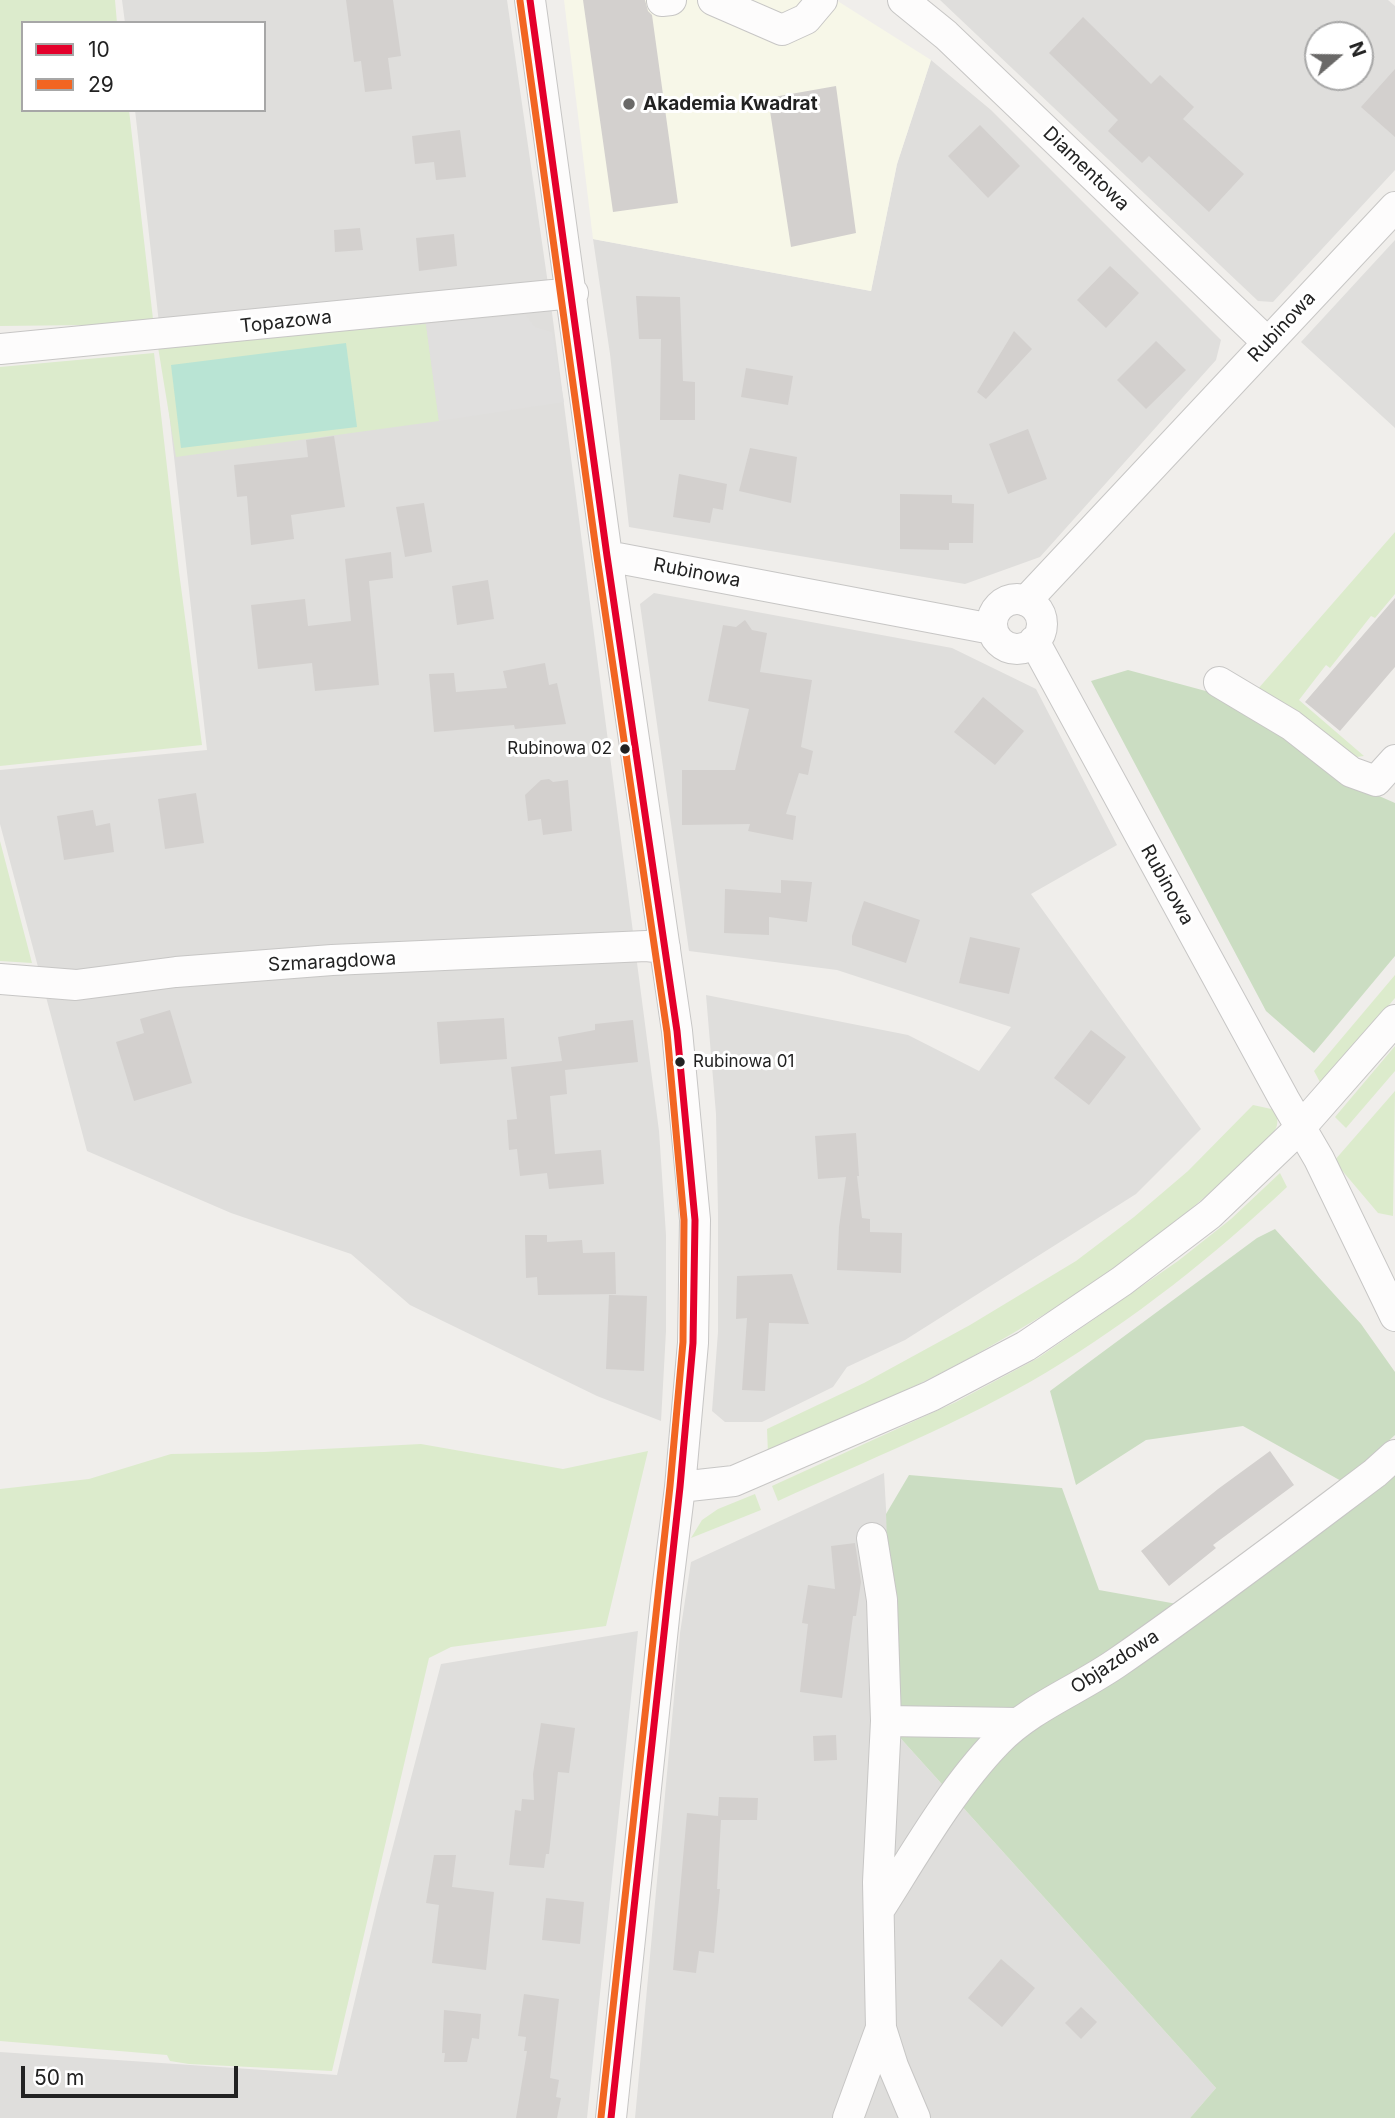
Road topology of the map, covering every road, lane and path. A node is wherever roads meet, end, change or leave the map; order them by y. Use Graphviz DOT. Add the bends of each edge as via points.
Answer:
graph roads {
  1 [pos="530,0"];
  2 [pos="713,0"];
  3 [pos="822,0"];
  4 [pos="903,0"];
  5 [pos="1395,206"];
  6 [pos="573,293"];
  7 [pos="1267,342"];
  8 [pos="0,349"];
  9 [pos="607,556"];
  10 [pos="1026,601"];
  11 [pos="992,629"];
  12 [pos="1034,641"];
  13 [pos="1219,682"];
  14 [pos="1395,760"];
  15 [pos="665,948"];
  16 [pos="0,979"];
  17 [pos="1395,1020"];
  18 [pos="1300,1128"];
  19 [pos="1395,1316"];
  20 [pos="1395,1455"];
  21 [pos="680,1487"];
  22 [pos="872,1538"];
  23 [pos="886,1721"];
  24 [pos="1017,1723"];
  25 [pos="879,1910"];
  26 [pos="881,2028"];
  27 [pos="611,2118"];
  28 [pos="848,2118"];
  29 [pos="915,2118"];
  1 -- 6 [label="street"];
  2 -- 3 [label="street" via="782,30 806,19"];
  4 -- 7 [label="street, Diamentowa" via="946,35"];
  5 -- 7 [label="street, Rubinowa"];
  6 -- 8 [label="street, Topazowa"];
  6 -- 9 [label="street"];
  7 -- 10 [label="street, Rubinowa"];
  9 -- 11 [label="street, Rubinowa"];
  9 -- 15 [label="street"];
  10 -- 11 [label="street, Rubinowa" via="1011,599 998,607"];
  10 -- 12 [label="street" via="1041,619"];
  11 -- 12 [label="street, Rubinowa" via="1006,646 1021,648"];
  12 -- 18 [label="street, Rubinowa"];
  13 -- 14 [label="street" via="1291,726 1351,772 1376,781"];
  15 -- 16 [label="street, Szmaragdowa" via="332,960 76,985"];
  15 -- 21 [label="street" via="695,1220 692,1343"];
  17 -- 18 [label="street"];
  18 -- 19 [label="street, Rubinowa" via="1320,1159"];
  18 -- 21 [label="street" via="1210,1214 1026,1346 931,1396 734,1481"];
  20 -- 24 [label="street, Objazdowa" via="1166,1629"];
  21 -- 27 [label="street"];
  22 -- 23 [label="street" via="882,1600"];
  23 -- 24 [label="street"];
  23 -- 25 [label="street"];
  24 -- 25 [label="street, Objazdowa" via="972,1771"];
  25 -- 26 [label="street"];
  26 -- 28 [label="street"];
  26 -- 29 [label="street"];
}
